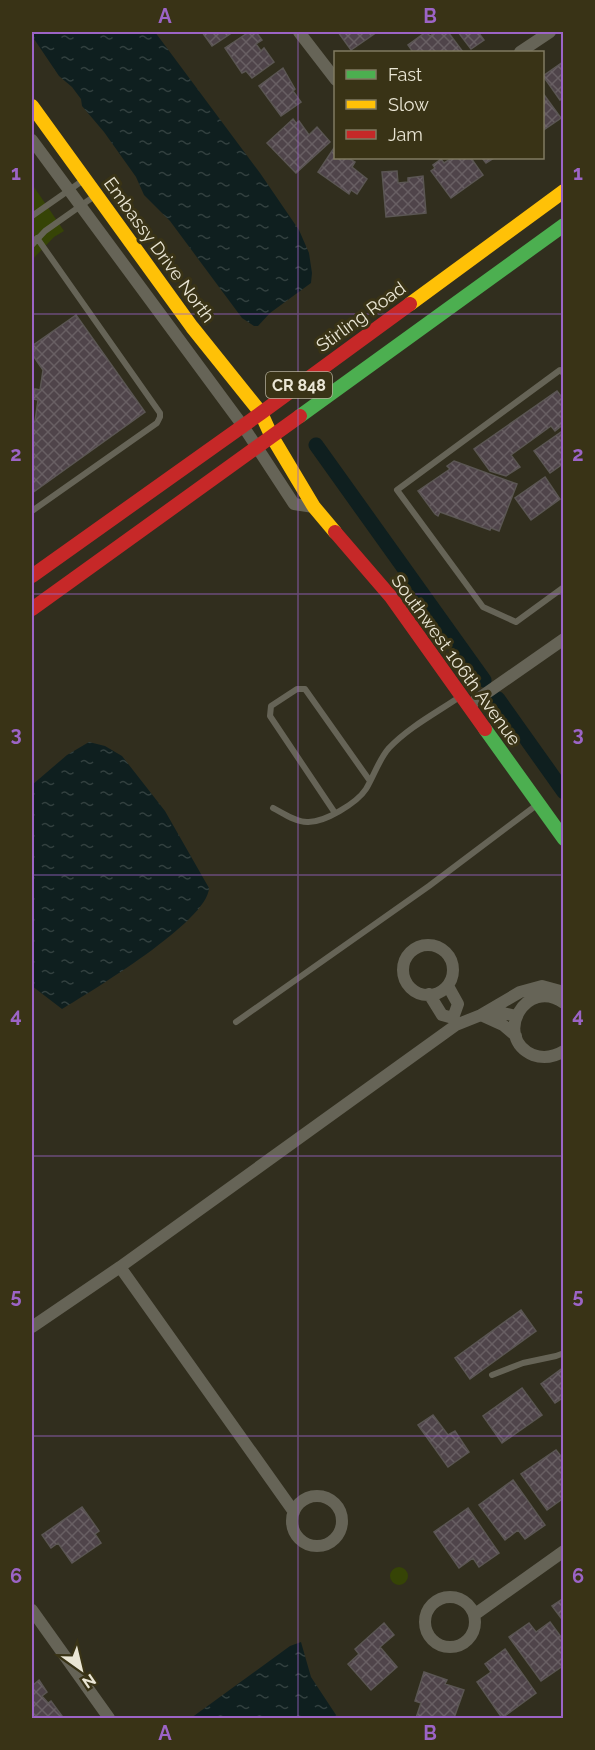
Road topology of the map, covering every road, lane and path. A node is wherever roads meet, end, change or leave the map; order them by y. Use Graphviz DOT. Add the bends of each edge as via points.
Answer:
graph roads {
  1 [pos="299,32"];
  2 [pos="550,32"];
  3 [pos="522,51"];
  4 [pos="334,77"];
  5 [pos="32,106"];
  6 [pos="32,140"];
  7 [pos="85,179"];
  8 [pos="68,191"];
  9 [pos="564,191"];
  10 [pos="97,195"];
  11 [pos="80,207"];
  12 [pos="32,216"];
  13 [pos="564,225"];
  14 [pos="37,238"];
  15 [pos="32,244"];
  16 [pos="564,374"];
  17 [pos="261,413"];
  18 [pos="243,426"];
  19 [pos="271,435"];
  20 [pos="256,447"];
  21 [pos="314,507"];
  22 [pos="32,511"];
  23 [pos="32,576"];
  24 [pos="564,587"];
  25 [pos="32,609"];
  26 [pos="564,639"];
  27 [pos="464,701"];
  28 [pos="370,781"];
  29 [pos="538,804"];
  30 [pos="273,807"];
  31 [pos="335,813"];
  32 [pos="564,839"];
  33 [pos="448,986"];
  34 [pos="564,992"];
  35 [pos="429,994"];
  36 [pos="564,1003"];
  37 [pos="481,1015"];
  38 [pos="516,1016"];
  39 [pos="454,1021"];
  40 [pos="236,1022"];
  41 [pos="516,1036"];
  42 [pos="564,1051"];
  43 [pos="120,1267"];
  44 [pos="32,1328"];
  45 [pos="564,1353"];
  46 [pos="492,1375"];
  47 [pos="294,1512"];
  48 [pos="564,1551"];
  49 [pos="32,1610"];
  50 [pos="474,1615"];
  51 [pos="109,1719"];
  1 -- 4 [label="street"];
  2 -- 3 [label="street"];
  5 -- 7 [label="main road, Embassy Drive North"];
  6 -- 8 [label="street, Embassy Drive North"];
  7 -- 8 [label="lane"];
  7 -- 10 [label="main road, Embassy Drive North"];
  8 -- 11 [label="street, Embassy Drive North"];
  8 -- 12 [label="lane"];
  9 -- 17 [label="main road, Stirling Road / CR 848"];
  10 -- 11 [label="lane"];
  10 -- 17 [label="main road, Embassy Drive North" via="192,327"];
  11 -- 14 [label="lane"];
  11 -- 18 [label="street, Embassy Drive North"];
  13 -- 19 [label="main road, CR 848"];
  14 -- 15 [label="lane"];
  14 -- 22 [label="lane" via="160,417 157,423"];
  16 -- 24 [label="lane" via="560,370 397,490 483,608 516,622"];
  17 -- 18 [label="main road, Stirling Road / CR 848"];
  17 -- 19 [label="main road, Southwest 106th Avenue"];
  18 -- 20 [label="street, Embassy Drive North"];
  18 -- 23 [label="main road, Stirling Road / CR 848"];
  19 -- 20 [label="main road, CR 848"];
  19 -- 21 [label="main road, Southwest 106th Avenue"];
  20 -- 21 [label="street, Southwest 106th Avenue" via="294,504"];
  20 -- 25 [label="main road, CR 848"];
  21 -- 27 [label="main road, Southwest 106th Avenue" via="391,597"];
  26 -- 27 [label="street"];
  27 -- 28 [label="lane" via="400,738 387,751"];
  27 -- 29 [label="main road, Southwest 106th Avenue"];
  28 -- 31 [label="lane" via="359,798"];
  28 -- 31 [label="lane" via="305,689 297,689 271,706 270,716"];
  29 -- 32 [label="main road, Southwest 106th Avenue"];
  29 -- 40 [label="lane"];
  30 -- 31 [label="lane" via="306,822"];
  33 -- 35 [label="street"];
  33 -- 35 [label="street" via="453,970 449,955 436,946 420,946 407,957 404,972 410,987"];
  33 -- 39 [label="street" via="458,1004"];
  34 -- 37 [label="street" via="542,986 520,992"];
  35 -- 39 [label="street" via="441,1015"];
  36 -- 38 [label="street" via="549,996 539,997 521,1007"];
  37 -- 38 [label="street"];
  37 -- 39 [label="street"];
  37 -- 41 [label="street"];
  38 -- 41 [label="street"];
  39 -- 43 [label="street"];
  41 -- 42 [label="street" via="527,1052 537,1056 546,1058"];
  43 -- 44 [label="street"];
  43 -- 47 [label="street"];
  45 -- 46 [label="lane"];
  47 -- 47 [label="street" via="313,1496 329,1499 340,1511 342,1527 326,1545 309,1545 293,1528"];
  48 -- 50 [label="street"];
  49 -- 51 [label="street"];
  50 -- 50 [label="street" via="458,1599 442,1598 426,1614 426,1630 437,1643 453,1647 468,1639"];
}
